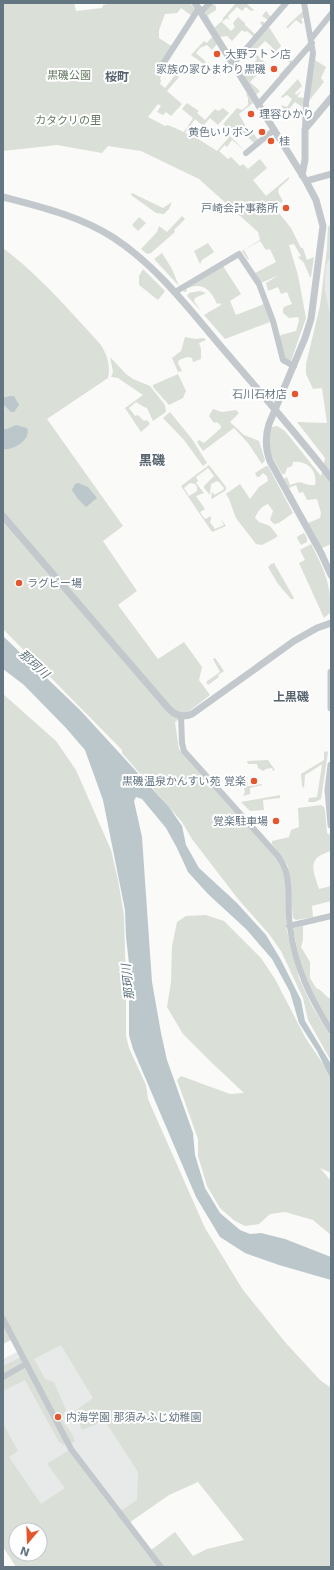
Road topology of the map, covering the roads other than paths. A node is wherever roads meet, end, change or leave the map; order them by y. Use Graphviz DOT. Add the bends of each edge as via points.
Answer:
graph roads {
  1 [pos="210,3"];
  2 [pos="286,3"];
  3 [pos="304,3"];
  4 [pos="198,8"];
  5 [pos="331,15"];
  6 [pos="311,41"];
  7 [pos="233,64"];
  8 [pos="159,70"];
  9 [pos="331,98"];
  10 [pos="258,105"];
  11 [pos="305,129"];
  12 [pos="274,130"];
  13 [pos="246,153"];
  14 [pos="331,174"];
  15 [pos="304,178"];
  16 [pos="3,197"];
  17 [pos="175,292"];
  18 [pos="294,366"];
  19 [pos="275,409"];
  20 [pos="331,478"];
  21 [pos="3,516"];
  22 [pos="331,575"];
  23 [pos="331,623"];
  24 [pos="331,672"];
  25 [pos="331,708"];
  26 [pos="181,716"];
  27 [pos="331,765"];
  28 [pos="331,825"];
  29 [pos="331,916"];
  30 [pos="289,926"];
  31 [pos="331,1032"];
  32 [pos="3,1319"];
  33 [pos="26,1364"];
  34 [pos="3,1377"];
  35 [pos="161,1567"];
  1 -- 4 [label="street"];
  2 -- 7 [label="street"];
  3 -- 6 [label="street"];
  4 -- 7 [label="street"];
  4 -- 8 [label="street"];
  5 -- 6 [label="street"];
  6 -- 10 [label="street"];
  6 -- 11 [label="street" via="313,53"];
  7 -- 10 [label="street"];
  9 -- 11 [label="street"];
  10 -- 12 [label="street"];
  11 -- 15 [label="street"];
  12 -- 13 [label="street"];
  12 -- 15 [label="street"];
  14 -- 15 [label="street"];
  15 -- 18 [label="street" via="319,208 323,235 311,319"];
  16 -- 17 [label="street" via="45,208 92,226 112,237 135,253"];
  17 -- 18 [label="street" via="239,254 259,284 273,320 283,360"];
  17 -- 19 [label="street"];
  18 -- 19 [label="street"];
  19 -- 20 [label="street"];
  19 -- 22 [label="street" via="267,432 267,454"];
  21 -- 26 [label="street" via="169,709"];
  23 -- 26 [label="street" via="294,640 192,714"];
  24 -- 25 [label="street"];
  26 -- 30 [label="street" via="184,751 278,856 286,870"];
  27 -- 28 [label="street" via="328,790"];
  29 -- 30 [label="street"];
  30 -- 31 [label="street" via="302,978"];
  32 -- 33 [label="street"];
  33 -- 34 [label="street"];
  33 -- 35 [label="street" via="71,1449"];
}
